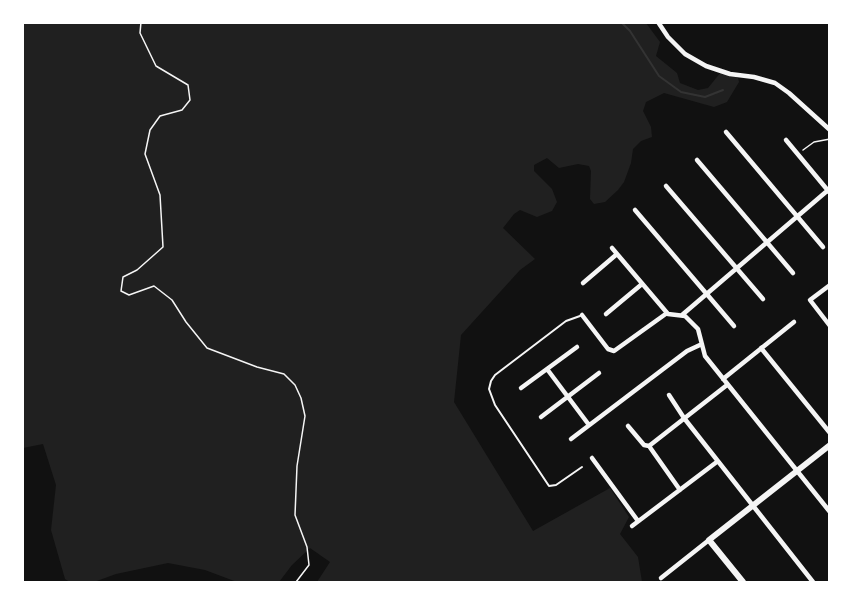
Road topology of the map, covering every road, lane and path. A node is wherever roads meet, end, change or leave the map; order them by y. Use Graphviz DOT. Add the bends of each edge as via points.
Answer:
graph roads {
  1 [pos="141,22"];
  2 [pos="658,22"];
  3 [pos="830,130"];
  4 [pos="726,132"];
  5 [pos="830,139"];
  6 [pos="786,140"];
  7 [pos="798,154"];
  8 [pos="697,160"];
  9 [pos="666,186"];
  10 [pos="828,192"];
  11 [pos="635,210"];
  12 [pos="797,216"];
  13 [pos="767,242"];
  14 [pos="612,248"];
  15 [pos="824,248"];
  16 [pos="617,254"];
  17 [pos="737,268"];
  18 [pos="793,273"];
  19 [pos="583,283"];
  20 [pos="642,284"];
  21 [pos="830,285"];
  22 [pos="707,294"];
  23 [pos="763,299"];
  24 [pos="667,313"];
  25 [pos="606,314"];
  26 [pos="582,315"];
  27 [pos="682,315"];
  28 [pos="794,322"];
  29 [pos="829,325"];
  30 [pos="734,326"];
  31 [pos="702,344"];
  32 [pos="577,347"];
  33 [pos="761,348"];
  34 [pos="547,369"];
  35 [pos="599,373"];
  36 [pos="723,379"];
  37 [pos="728,385"];
  38 [pos="521,388"];
  39 [pos="669,395"];
  40 [pos="568,396"];
  41 [pos="541,417"];
  42 [pos="684,418"];
  43 [pos="589,425"];
  44 [pos="628,426"];
  45 [pos="830,433"];
  46 [pos="571,438"];
  47 [pos="830,445"];
  48 [pos="649,446"];
  49 [pos="592,458"];
  50 [pos="718,461"];
  51 [pos="582,467"];
  52 [pos="797,471"];
  53 [pos="680,490"];
  54 [pos="753,506"];
  55 [pos="830,512"];
  56 [pos="638,521"];
  57 [pos="632,526"];
  58 [pos="709,540"];
  59 [pos="661,579"];
  60 [pos="296,582"];
  61 [pos="743,582"];
  62 [pos="813,582"];
  1 -- 60 [label="path" via="140,33 156,66 188,85 190,100 182,110 160,116 150,130 145,154 160,195 163,247 123,277 121,291 129,295 154,286 172,300 207,348 285,374 295,385 305,416 295,515 308,546 309,565"];
  2 -- 3 [label="street" via="685,54 706,66 775,83"];
  4 -- 12 [label="street"];
  5 -- 7 [label="path" via="814,142"];
  6 -- 7 [label="street"];
  7 -- 10 [label="street"];
  8 -- 13 [label="street"];
  9 -- 17 [label="street"];
  10 -- 12 [label="street"];
  11 -- 22 [label="street"];
  12 -- 13 [label="street"];
  12 -- 15 [label="street"];
  13 -- 17 [label="street"];
  13 -- 18 [label="street"];
  14 -- 16 [label="street"];
  16 -- 19 [label="street"];
  16 -- 20 [label="street"];
  17 -- 22 [label="street"];
  17 -- 23 [label="street"];
  20 -- 24 [label="street"];
  20 -- 25 [label="street"];
  21 -- 29 [label="street" via="810,300"];
  22 -- 27 [label="street"];
  22 -- 30 [label="street"];
  24 -- 26 [label="street" via="614,351 608,349"];
  24 -- 27 [label="street"];
  26 -- 51 [label="lane" via="566,321 495,375 489,388 495,405 549,486"];
  27 -- 31 [label="street" via="701,333"];
  28 -- 33 [label="street"];
  31 -- 36 [label="street" via="703,353"];
  31 -- 43 [label="street" via="687,351"];
  32 -- 34 [label="street"];
  33 -- 36 [label="street"];
  33 -- 45 [label="street"];
  34 -- 38 [label="street"];
  34 -- 40 [label="street"];
  35 -- 40 [label="street"];
  36 -- 37 [label="street"];
  37 -- 42 [label="street"];
  37 -- 52 [label="street"];
  39 -- 42 [label="street"];
  40 -- 41 [label="street"];
  40 -- 43 [label="street"];
  42 -- 48 [label="street"];
  42 -- 50 [label="street"];
  43 -- 46 [label="street"];
  44 -- 48 [label="street"];
  47 -- 52 [label="street"];
  48 -- 53 [label="street"];
  49 -- 56 [label="street"];
  50 -- 53 [label="street"];
  50 -- 54 [label="street"];
  52 -- 54 [label="street"];
  52 -- 55 [label="street"];
  53 -- 56 [label="street"];
  54 -- 58 [label="street"];
  54 -- 62 [label="street"];
  56 -- 57 [label="street"];
  58 -- 59 [label="street"];
  58 -- 61 [label="street"];
}
